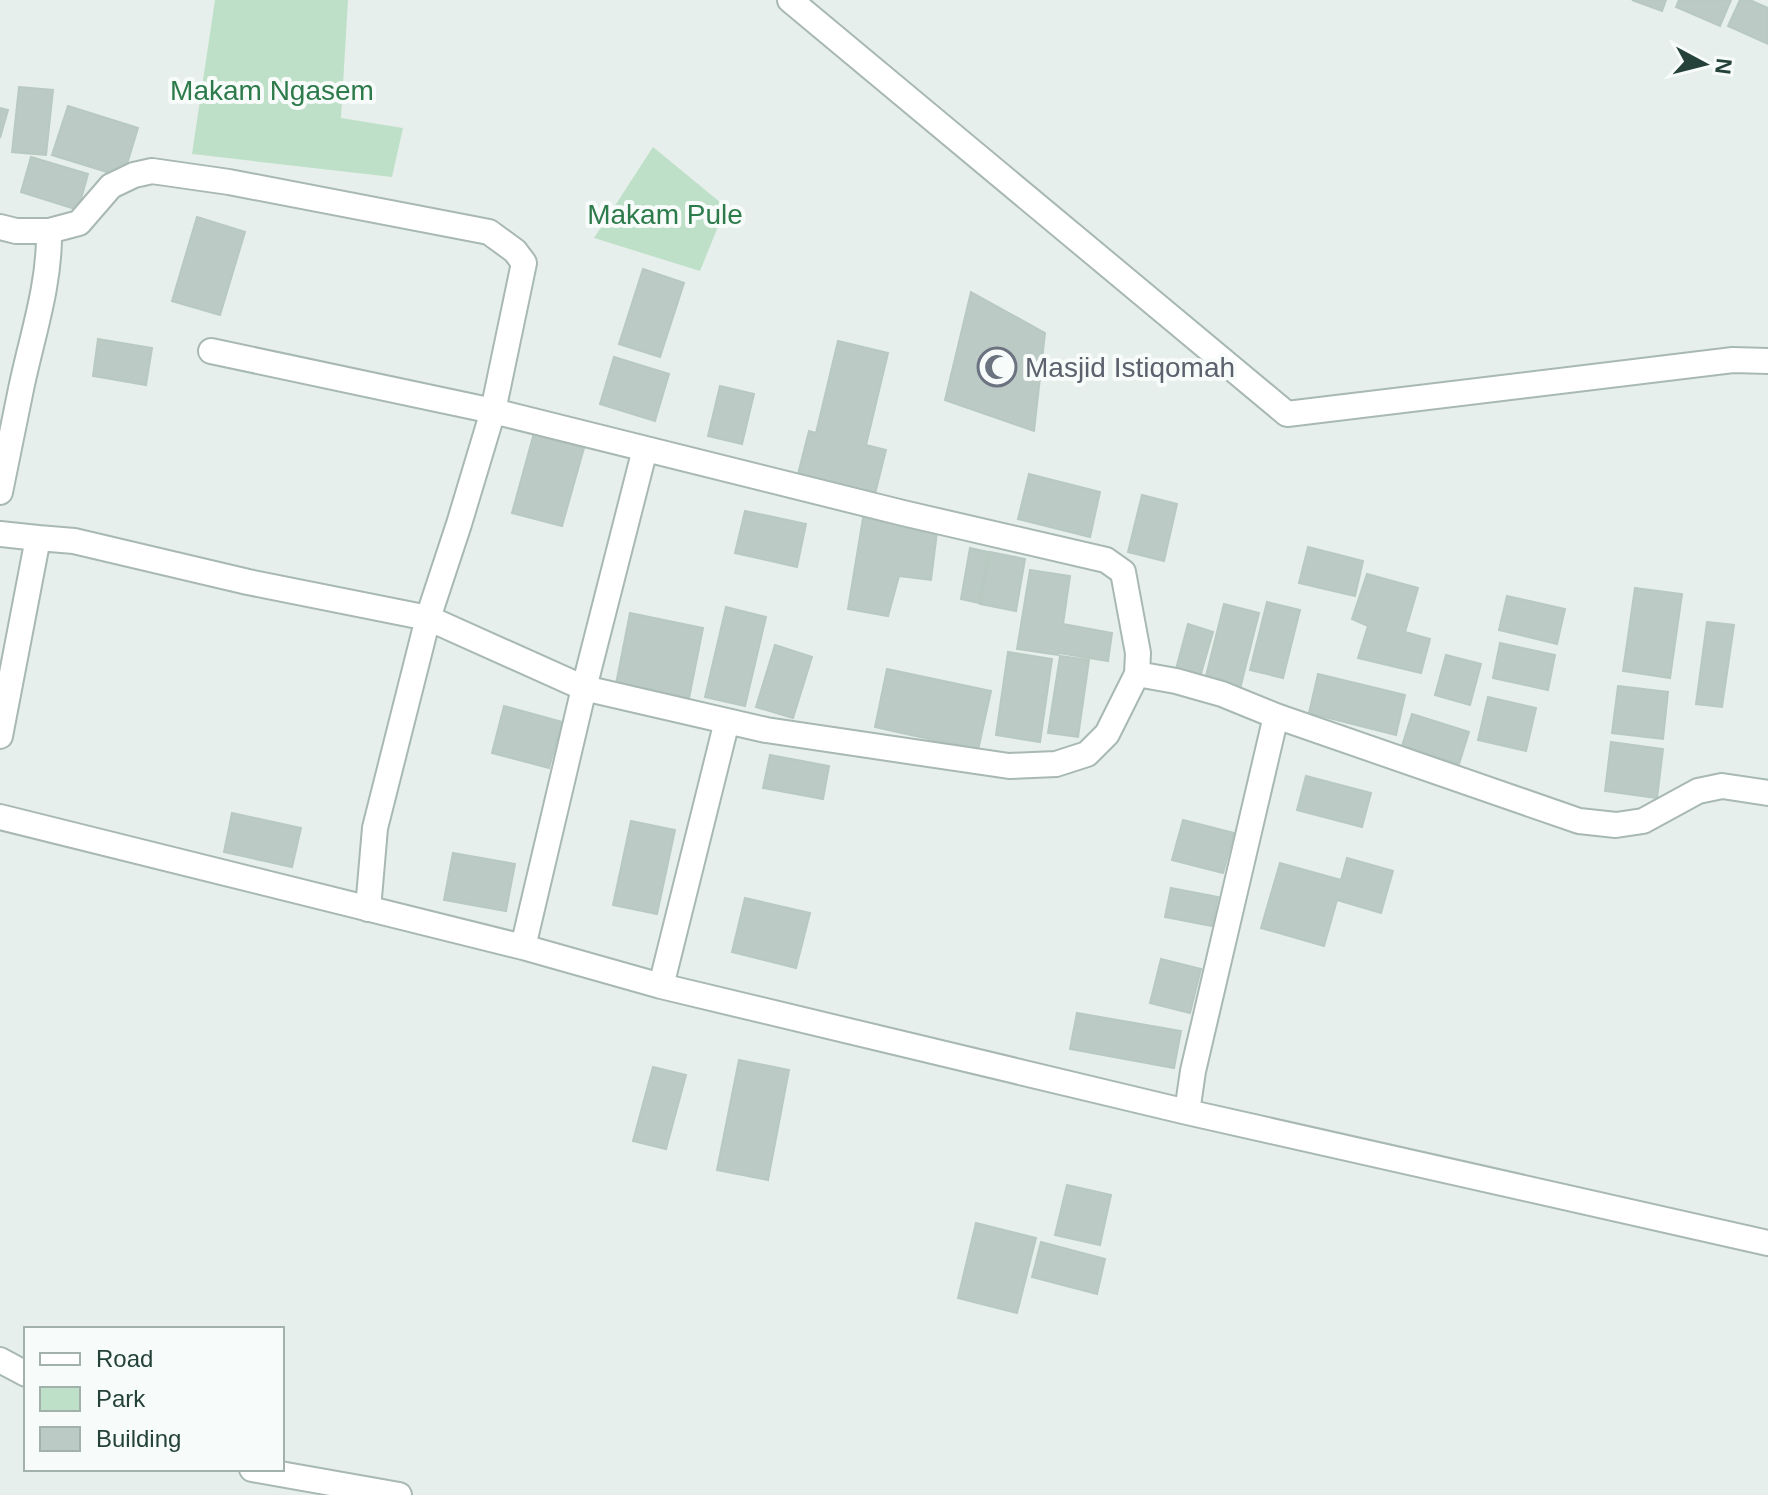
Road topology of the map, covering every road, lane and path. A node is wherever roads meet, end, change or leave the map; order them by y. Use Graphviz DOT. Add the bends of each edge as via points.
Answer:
graph roads {
  1 [pos="790,0"];
  2 [pos="0,227"];
  3 [pos="49,231"];
  4 [pos="211,351"];
  5 [pos="1768,361"];
  6 [pos="493,411"];
  7 [pos="645,449"];
  8 [pos="0,492"];
  9 [pos="0,534"];
  10 [pos="38,538"];
  11 [pos="428,618"];
  12 [pos="1137,674"];
  13 [pos="584,688"];
  14 [pos="1276,716"];
  15 [pos="727,721"];
  16 [pos="0,736"];
  17 [pos="1768,793"];
  18 [pos="0,817"];
  19 [pos="368,909"];
  20 [pos="523,947"];
  21 [pos="661,986"];
  22 [pos="1187,1112"];
  23 [pos="1768,1243"];
  24 [pos="0,1360"];
  25 [pos="24,1373"];
  26 [pos="261,1471"];
  27 [pos="356,1491"];
  28 [pos="399,1495"];
  1 -- 5 [label="street" via="1287,414 1733,360"];
  2 -- 3 [label="street"];
  3 -- 6 [label="street" via="79,223 111,186 152,171 489,232 524,263"];
  3 -- 8 [label="street" via="43,295"];
  4 -- 6 [label="street"];
  6 -- 7 [label="street"];
  6 -- 11 [label="street"];
  7 -- 12 [label="street" via="1106,560 1123,572"];
  7 -- 13 [label="street"];
  9 -- 10 [label="street"];
  10 -- 11 [label="street" via="74,541"];
  10 -- 16 [label="street"];
  11 -- 13 [label="street"];
  11 -- 19 [label="street" via="375,828"];
  12 -- 14 [label="street" via="1222,694"];
  12 -- 15 [label="street" via="1107,734 1087,754 1056,764 1009,766"];
  13 -- 15 [label="street"];
  13 -- 20 [label="street"];
  14 -- 17 [label="street" via="1579,821 1643,821 1698,791 1722,786"];
  14 -- 22 [label="street"];
  15 -- 21 [label="street"];
  18 -- 19 [label="street"];
  19 -- 20 [label="street"];
  20 -- 21 [label="street"];
  21 -- 22 [label="street"];
  22 -- 23 [label="street"];
  24 -- 25 [label="street"];
  26 -- 27 [label="street"];
  27 -- 28 [label="street"];
}
